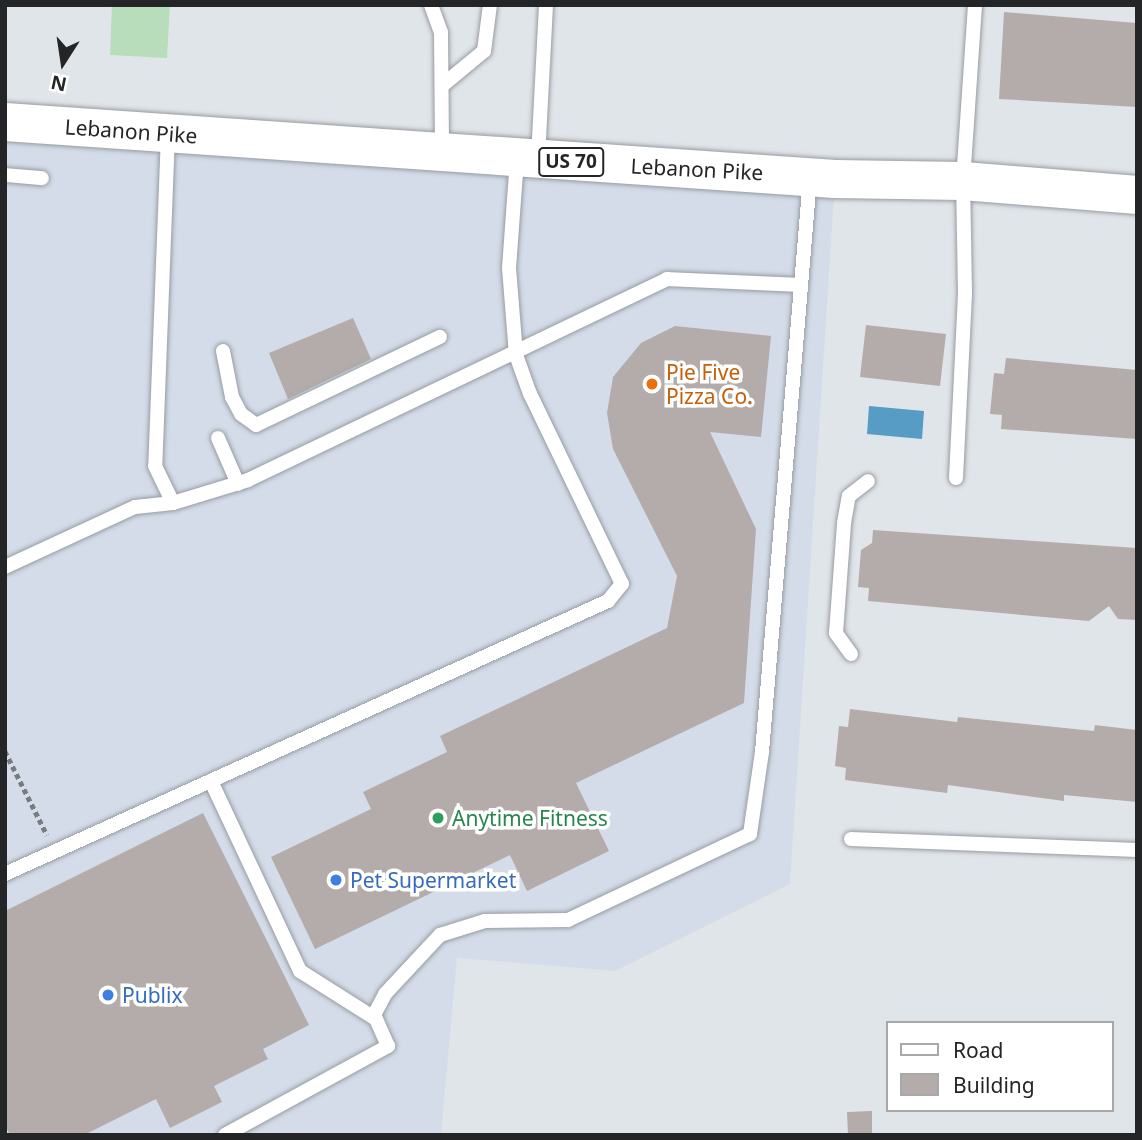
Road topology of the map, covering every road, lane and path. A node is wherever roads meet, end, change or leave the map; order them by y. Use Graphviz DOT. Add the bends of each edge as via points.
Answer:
graph roads {
  1 [pos="431,5"];
  2 [pos="490,5"];
  3 [pos="546,5"];
  4 [pos="975,5"];
  5 [pos="444,84"];
  6 [pos="5,122"];
  7 [pos="168,133"];
  8 [pos="442,153"];
  9 [pos="528,159"];
  10 [pos="5,175"];
  11 [pos="810,176"];
  12 [pos="42,178"];
  13 [pos="963,181"];
  14 [pos="1137,195"];
  15 [pos="800,285"];
  16 [pos="440,337"];
  17 [pos="223,351"];
  18 [pos="516,355"];
  19 [pos="218,438"];
  20 [pos="957,478"];
  21 [pos="867,481"];
  22 [pos="238,484"];
  23 [pos="173,503"];
  24 [pos="5,567"];
  25 [pos="851,654"];
  26 [pos="5,751"];
  27 [pos="211,781"];
  28 [pos="851,839"];
  29 [pos="1137,850"];
  30 [pos="55,852"];
  31 [pos="5,874"];
  32 [pos="376,1018"];
  33 [pos="225,1135"];
  1 -- 5 [label="lane" via="441,32"];
  2 -- 5 [label="lane" via="484,51"];
  3 -- 9 [label="lane"];
  4 -- 13 [label="lane"];
  5 -- 8 [label="lane"];
  6 -- 7 [label="main road, Lebanon Pike / US 70"];
  7 -- 8 [label="main road, Lebanon Pike / US 70"];
  7 -- 23 [label="lane" via="155,466"];
  8 -- 9 [label="main road, Lebanon Pike / US 70"];
  9 -- 11 [label="main road, Lebanon Pike / US 70"];
  9 -- 18 [label="lane" via="509,268"];
  10 -- 12 [label="lane"];
  11 -- 13 [label="main road, Lebanon Pike / US 70"];
  11 -- 15 [label="lane"];
  13 -- 14 [label="main road, Lebanon Pike / US 70"];
  13 -- 20 [label="lane" via="965,293"];
  15 -- 18 [label="lane" via="667,279"];
  15 -- 32 [label="lane" via="762,752 750,834 568,920 485,921 440,935 385,994"];
  16 -- 17 [label="lane" via="256,425 241,414 232,397"];
  18 -- 22 [label="lane"];
  18 -- 27 [label="lane" via="530,394 622,584 608,601"];
  19 -- 22 [label="lane"];
  21 -- 25 [label="lane" via="849,496 844,523 836,633"];
  22 -- 23 [label="lane"];
  23 -- 24 [label="lane" via="135,507"];
  26 -- 30 [label="path"];
  27 -- 30 [label="lane"];
  27 -- 32 [label="lane" via="300,971"];
  28 -- 29 [label="lane"];
  30 -- 31 [label="lane"];
  32 -- 33 [label="lane" via="388,1046"];
}
